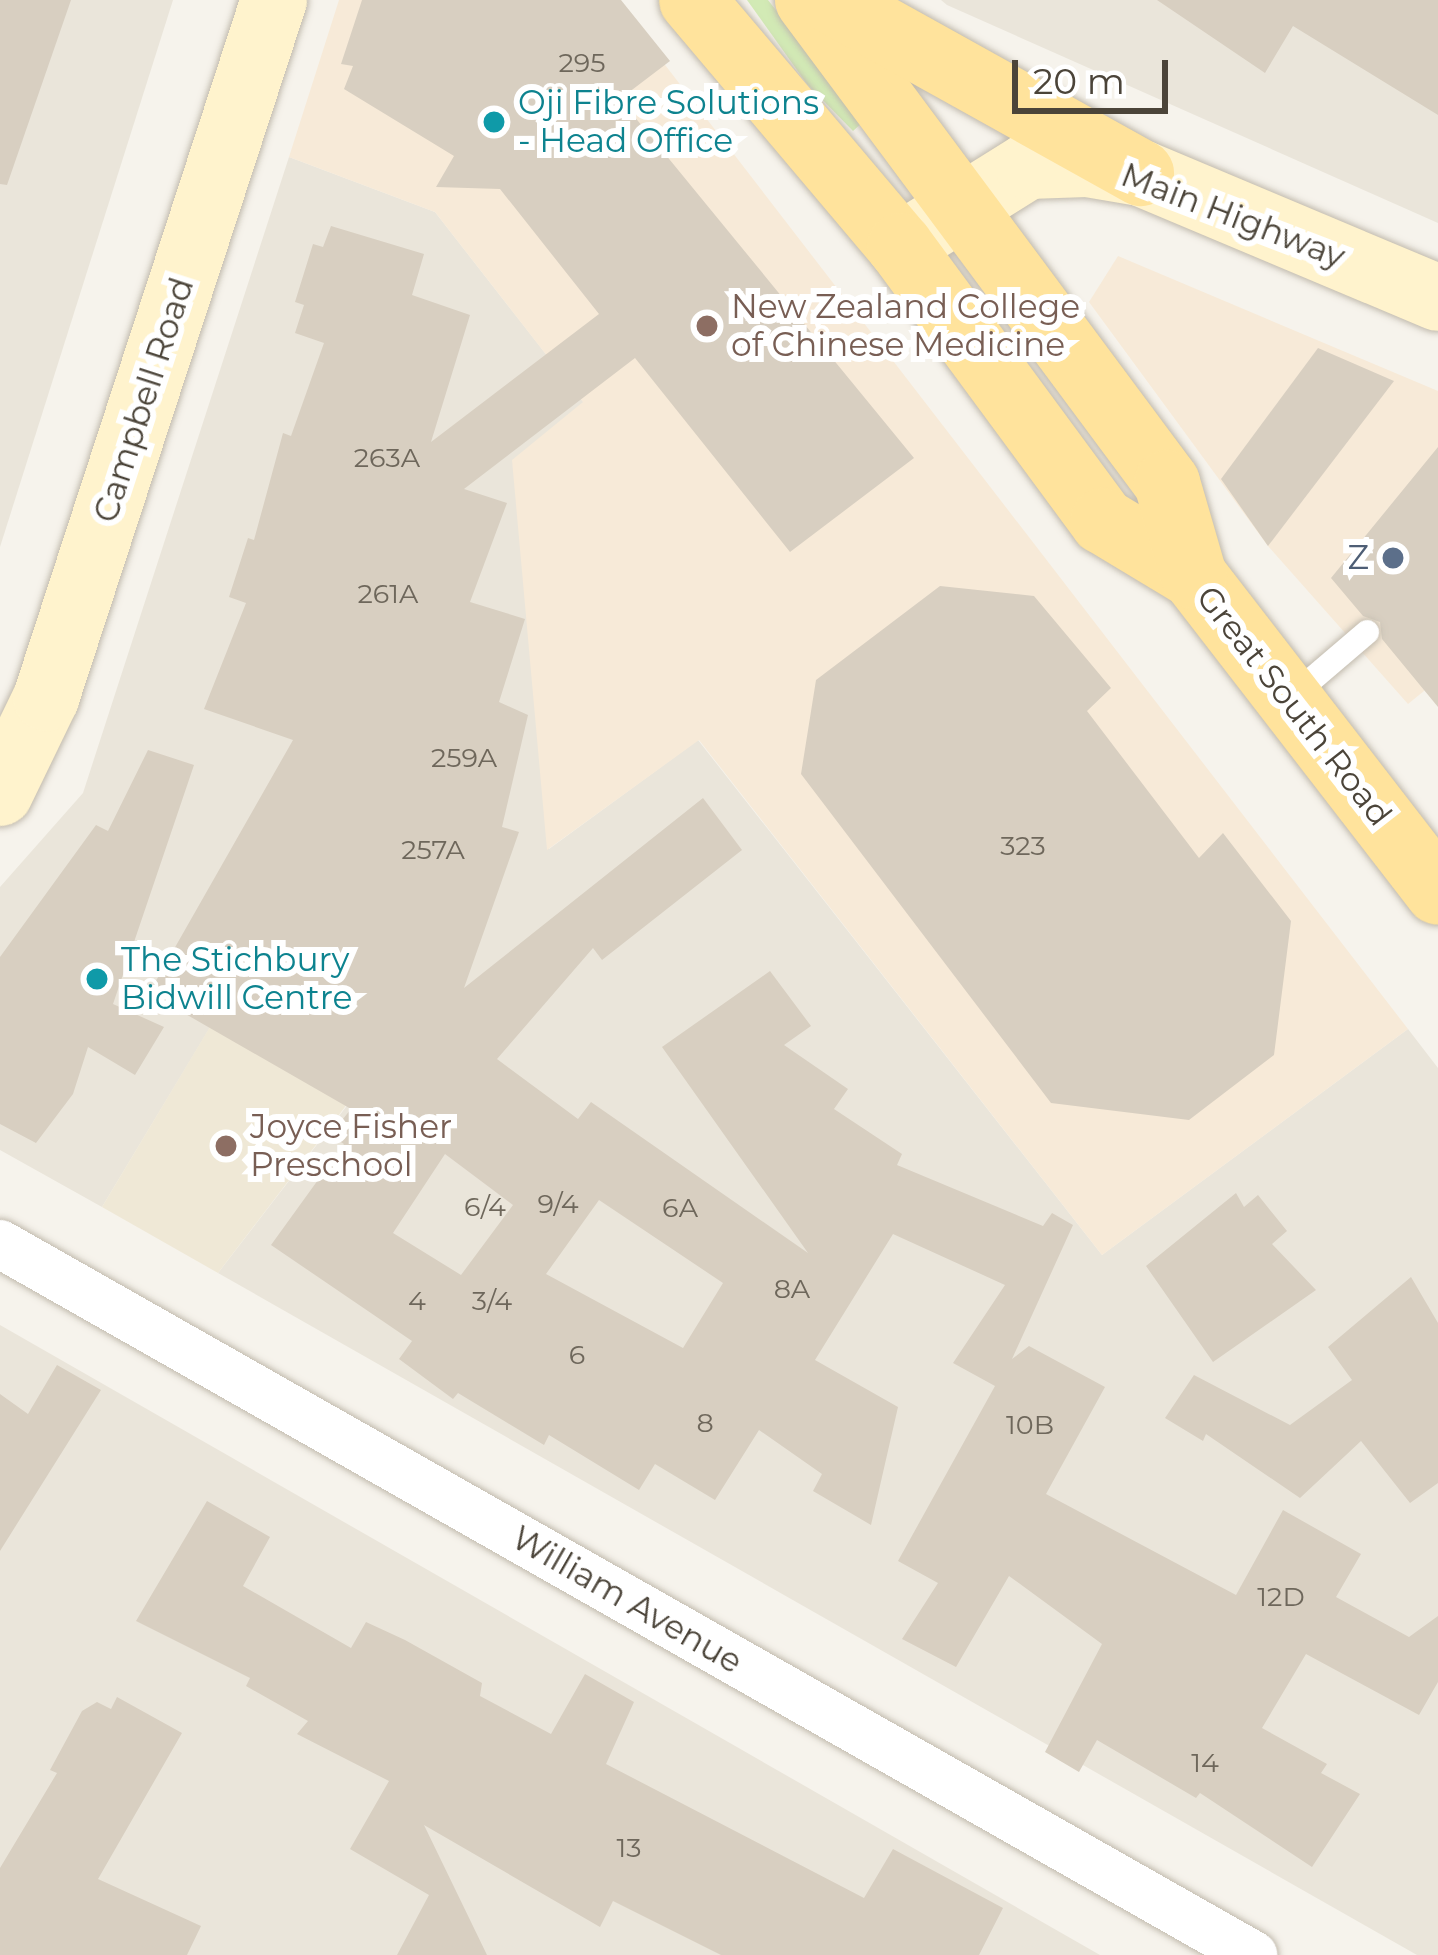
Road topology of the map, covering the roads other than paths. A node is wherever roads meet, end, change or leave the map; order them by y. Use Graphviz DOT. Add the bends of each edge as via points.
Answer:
graph roads {
  1 [pos="274,0"];
  2 [pos="692,0"];
  3 [pos="808,0"];
  4 [pos="830,0"];
  5 [pos="1141,173"];
  6 [pos="965,205"];
  7 [pos="900,246"];
  8 [pos="1438,298"];
  9 [pos="1194,577"];
  10 [pos="1367,632"];
  11 [pos="1290,698"];
  12 [pos="0,793"];
  13 [pos="1438,892"];
  14 [pos="0,1244"];
  15 [pos="1253,1955"];
  1 -- 12 [label="main road, Campbell Road" via="46,698"];
  2 -- 7 [label="main road, Great South Road"];
  3 -- 6 [label="main road, Great South Road"];
  4 -- 5 [label="main road"];
  5 -- 6 [label="main road, Main Highway" via="1028,166"];
  5 -- 8 [label="main road, Main Highway"];
  6 -- 7 [label="main road, Main Highway"];
  6 -- 9 [label="main road, Great South Road" via="1168,483"];
  7 -- 9 [label="main road, Great South Road" via="1102,521"];
  9 -- 11 [label="main road, Great South Road"];
  10 -- 11 [label="lane"];
  11 -- 13 [label="main road, Great South Road"];
  14 -- 15 [label="street, William Avenue"];
}
